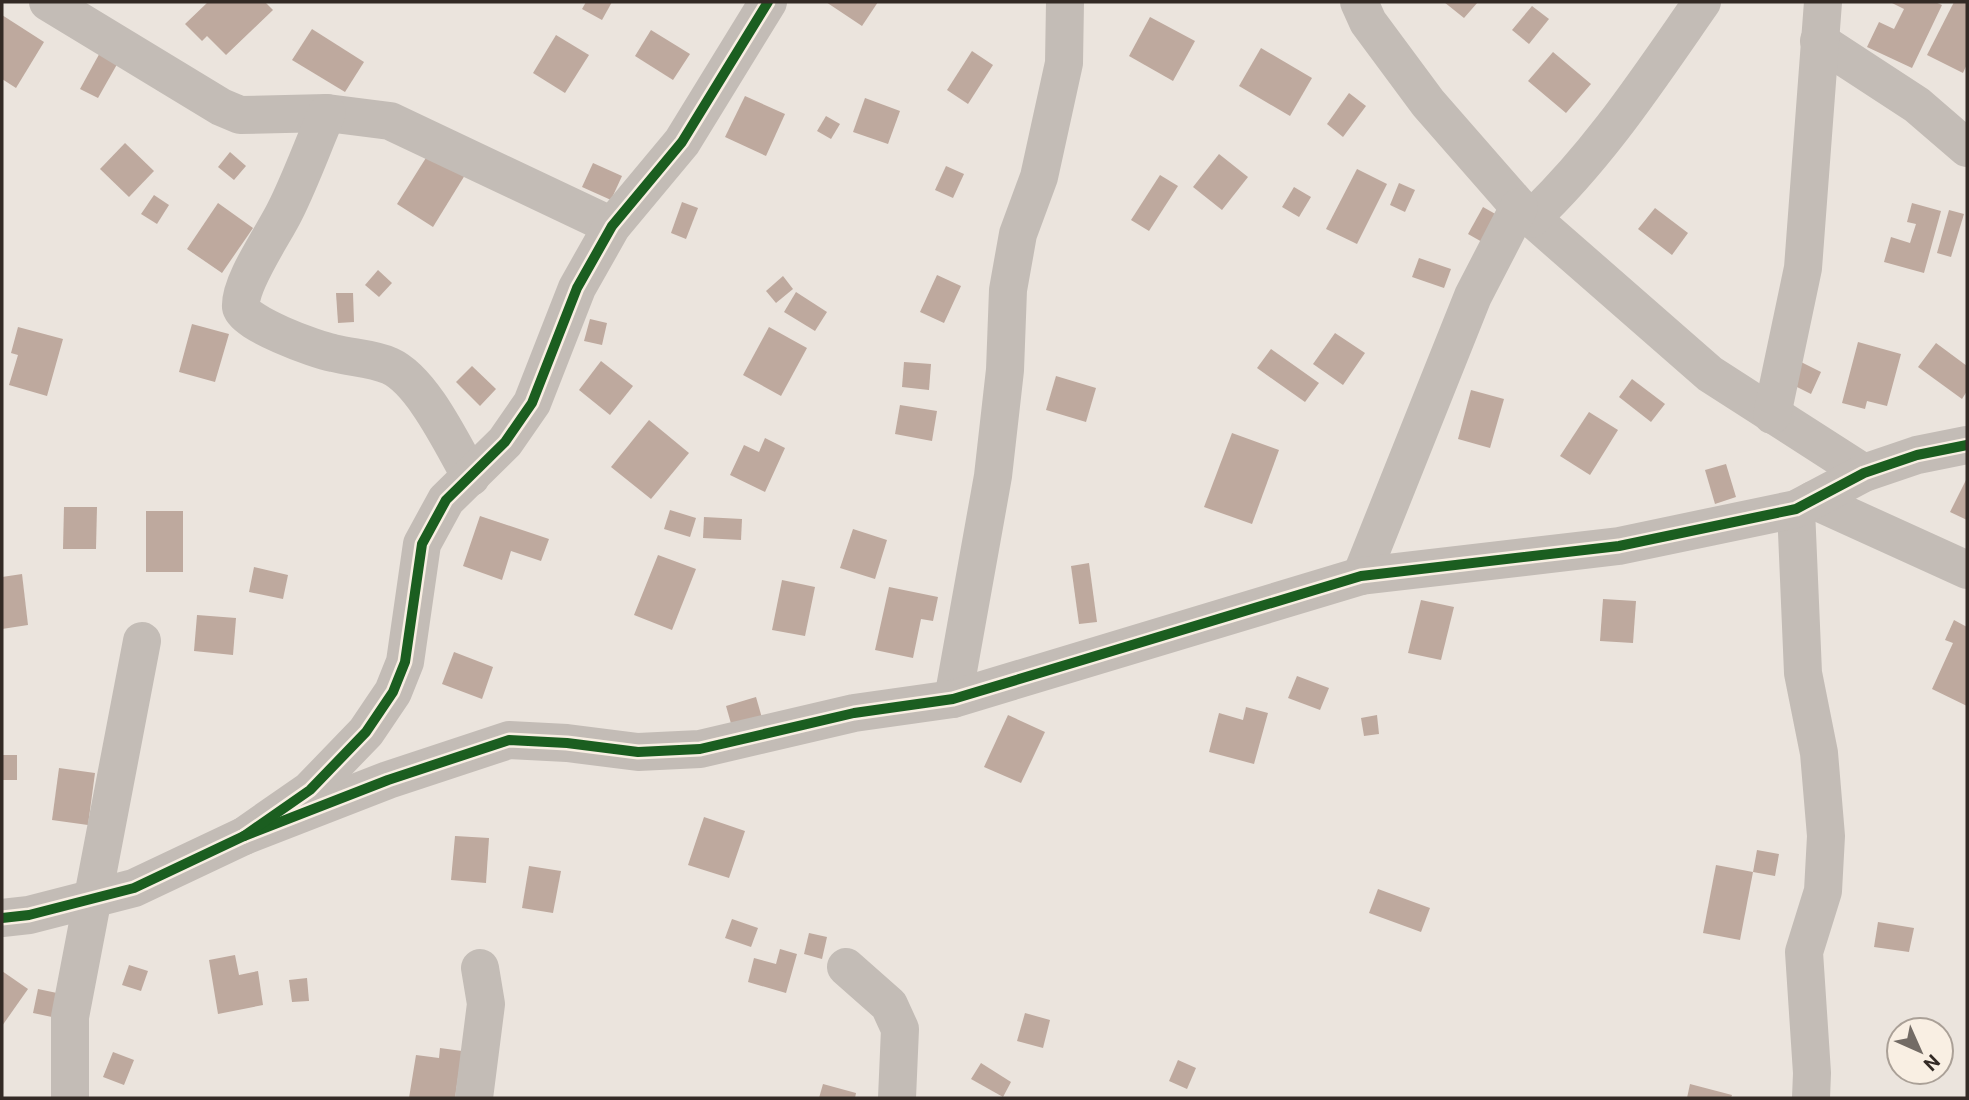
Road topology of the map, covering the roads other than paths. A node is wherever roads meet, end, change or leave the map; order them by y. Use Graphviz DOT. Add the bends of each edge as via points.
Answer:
graph roads {
  1 [pos="48,2"];
  2 [pos="768,2"];
  3 [pos="1065,2"];
  4 [pos="1359,2"];
  5 [pos="1702,2"];
  6 [pos="1823,2"];
  7 [pos="1819,41"];
  8 [pos="327,113"];
  9 [pos="1967,148"];
  10 [pos="1525,213"];
  11 [pos="612,226"];
  12 [pos="1772,415"];
  13 [pos="1967,445"];
  14 [pos="1864,473"];
  15 [pos="471,477"];
  16 [pos="1805,504"];
  17 [pos="1967,570"];
  18 [pos="1361,576"];
  19 [pos="142,641"];
  20 [pos="953,699"];
  21 [pos="244,836"];
  22 [pos="94,898"];
  23 [pos="2,918"];
  24 [pos="846,967"];
  25 [pos="481,968"];
  26 [pos="70,1098"];
  27 [pos="474,1098"];
  28 [pos="897,1098"];
  29 [pos="1811,1098"];
  1 -- 8 [label="street" via="230,111"];
  2 -- 11 [label="street" via="682,142"];
  3 -- 20 [label="street" via="1064,63 1010,279 993,476"];
  4 -- 10 [label="street" via="1368,22 1428,103"];
  5 -- 10 [label="street" via="1658,68 1570,182"];
  6 -- 7 [label="street"];
  7 -- 9 [label="street" via="1917,105"];
  7 -- 12 [label="street" via="1803,268"];
  8 -- 11 [label="street" via="390,121"];
  8 -- 15 [label="street" via="286,209 244,290 241,308 245,317 289,338 393,367 436,417"];
  10 -- 12 [label="street" via="1710,374"];
  10 -- 18 [label="street" via="1473,296"];
  11 -- 15 [label="street" via="576,288 532,403 505,442"];
  12 -- 14 [label="street"];
  13 -- 14 [label="street"];
  14 -- 16 [label="street"];
  15 -- 21 [label="street" via="446,500 422,544 405,662 393,692 366,732 310,790"];
  16 -- 17 [label="street"];
  16 -- 18 [label="street" via="1619,546"];
  16 -- 29 [label="street" via="1803,673 1819,753 1826,836 1823,891 1804,952"];
  18 -- 20 [label="street"];
  19 -- 22 [label="street"];
  20 -- 21 [label="street" via="854,713 700,749 638,752 509,740 388,780"];
  21 -- 22 [label="street" via="134,888"];
  22 -- 23 [label="street"];
  22 -- 26 [label="street" via="70,1017"];
  24 -- 28 [label="street" via="889,1006 900,1029"];
  25 -- 27 [label="street" via="486,1004"];
}
